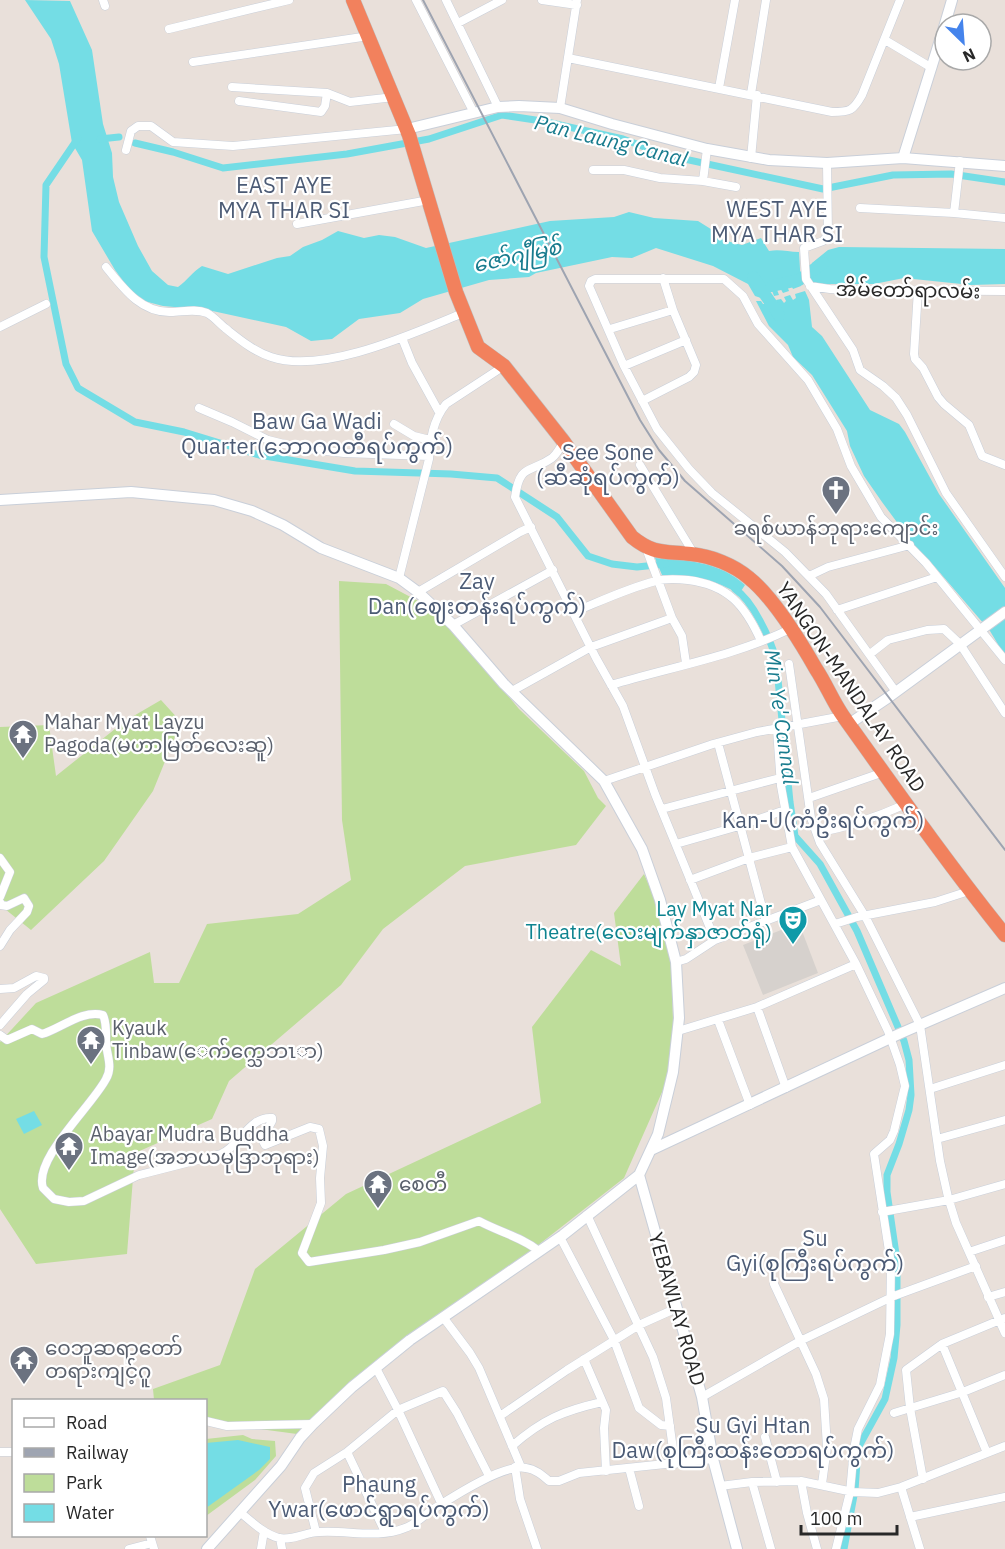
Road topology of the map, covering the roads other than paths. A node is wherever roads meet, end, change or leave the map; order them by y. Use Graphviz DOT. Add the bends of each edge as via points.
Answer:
graph roads {
  1 [pos="289,0"];
  2 [pos="353,0"];
  3 [pos="416,0"];
  4 [pos="447,0"];
  5 [pos="502,0"];
  6 [pos="542,0"];
  7 [pos="735,0"];
  8 [pos="766,0"];
  9 [pos="900,0"];
  10 [pos="577,2"];
  11 [pos="458,23"];
  12 [pos="169,29"];
  13 [pos="369,36"];
  14 [pos="885,40"];
  15 [pos="568,58"];
  16 [pos="193,62"];
  17 [pos="933,65"];
  18 [pos="932,68"];
  19 [pos="232,87"];
  20 [pos="719,88"];
  21 [pos="327,93"];
  22 [pos="754,94"];
  23 [pos="394,97"];
  24 [pos="239,101"];
  25 [pos="498,107"];
  26 [pos="560,108"];
  27 [pos="474,113"];
  28 [pos="408,132"];
  29 [pos="126,150"];
  30 [pos="706,154"];
  31 [pos="751,158"];
  32 [pos="903,158"];
  33 [pos="828,163"];
  34 [pos="1005,166"];
  35 [pos="959,167"];
  36 [pos="594,170"];
  37 [pos="703,181"];
  38 [pos="736,187"];
  39 [pos="429,200"];
  40 [pos="860,208"];
  41 [pos="954,213"];
  42 [pos="1005,218"];
  43 [pos="297,224"];
  44 [pos="106,267"];
  45 [pos="663,278"];
  46 [pos="808,282"];
  47 [pos="918,290"];
  48 [pos="1005,291"];
  49 [pos="46,304"];
  50 [pos="673,310"];
  51 [pos="463,313"];
  52 [pos="0,327"];
  53 [pos="609,329"];
  54 [pos="402,338"];
  55 [pos="686,340"];
  56 [pos="504,366"];
  57 [pos="624,366"];
  58 [pos="642,401"];
  59 [pos="199,408"];
  60 [pos="439,412"];
  61 [pos="394,424"];
  62 [pos="430,440"];
  63 [pos="564,442"];
  64 [pos="429,458"];
  65 [pos="640,465"];
  66 [pos="1005,465"];
  67 [pos="0,500"];
  68 [pos="531,527"];
  69 [pos="910,545"];
  70 [pos="647,552"];
  71 [pos="694,554"];
  72 [pos="553,570"];
  73 [pos="808,576"];
  74 [pos="938,577"];
  75 [pos="1005,577"];
  76 [pos="399,578"];
  77 [pos="657,579"];
  78 [pos="418,592"];
  79 [pos="837,610"];
  80 [pos="574,612"];
  81 [pos="1005,612"];
  82 [pos="672,618"];
  83 [pos="453,625"];
  84 [pos="983,629"];
  85 [pos="784,632"];
  86 [pos="765,640"];
  87 [pos="960,644"];
  88 [pos="591,647"];
  89 [pos="870,654"];
  90 [pos="1005,660"];
  91 [pos="686,663"];
  92 [pos="789,664"];
  93 [pos="611,684"];
  94 [pos="512,691"];
  95 [pos="896,692"];
  96 [pos="1005,713"];
  97 [pos="846,720"];
  98 [pos="794,726"];
  99 [pos="779,729"];
  100 [pos="718,743"];
  101 [pos="646,765"];
  102 [pos="884,772"];
  103 [pos="780,778"];
  104 [pos="604,781"];
  105 [pos="730,791"];
  106 [pos="809,798"];
  107 [pos="906,804"];
  108 [pos="662,809"];
  109 [pos="785,810"];
  110 [pos="739,826"];
  111 [pos="817,833"];
  112 [pos="676,844"];
  113 [pos="792,847"];
  114 [pos="0,858"];
  115 [pos="748,858"];
  116 [pos="690,880"];
  117 [pos="969,891"];
  118 [pos="0,897"];
  119 [pos="821,900"];
  120 [pos="0,902"];
  121 [pos="861,916"];
  122 [pos="766,922"];
  123 [pos="835,924"];
  124 [pos="1005,935"];
  125 [pos="715,940"];
  126 [pos="0,946"];
  127 [pos="676,963"];
  128 [pos="856,964"];
  129 [pos="1005,988"];
  130 [pos="0,989"];
  131 [pos="757,1007"];
  132 [pos="718,1020"];
  133 [pos="0,1025"];
  134 [pos="917,1026"];
  135 [pos="678,1031"];
  136 [pos="0,1035"];
  137 [pos="895,1036"];
  138 [pos="1005,1065"];
  139 [pos="786,1089"];
  140 [pos="930,1089"];
  141 [pos="750,1105"];
  142 [pos="1005,1120"];
  143 [pos="937,1139"];
  144 [pos="651,1150"];
  145 [pos="639,1175"];
  146 [pos="1005,1184"];
  147 [pos="949,1200"];
  148 [pos="886,1211"];
  149 [pos="587,1215"];
  150 [pos="560,1237"];
  151 [pos="1005,1240"];
  152 [pos="539,1251"];
  153 [pos="969,1252"];
  154 [pos="976,1266"];
  155 [pos="774,1284"];
  156 [pos="1005,1292"];
  157 [pos="892,1297"];
  158 [pos="988,1297"];
  159 [pos="677,1308"];
  160 [pos="443,1317"];
  161 [pos="1002,1319"];
  162 [pos="639,1324"];
  163 [pos="1005,1334"];
  164 [pos="614,1340"];
  165 [pos="800,1341"];
  166 [pos="942,1344"];
  167 [pos="584,1359"];
  168 [pos="376,1368"];
  169 [pos="1005,1375"];
  170 [pos="963,1392"];
  171 [pos="702,1397"];
  172 [pos="602,1402"];
  173 [pos="910,1408"];
  174 [pos="399,1410"];
  175 [pos="894,1413"];
  176 [pos="501,1416"];
  177 [pos="207,1421"];
  178 [pos="313,1424"];
  179 [pos="670,1426"];
  180 [pos="765,1437"];
  181 [pos="512,1446"];
  182 [pos="1005,1446"];
  183 [pos="347,1452"];
  184 [pos="987,1453"];
  185 [pos="713,1459"];
  186 [pos="675,1464"];
  187 [pos="518,1467"];
  188 [pos="629,1468"];
  189 [pos="606,1471"];
  190 [pos="489,1476"];
  191 [pos="922,1479"];
  192 [pos="801,1481"];
  193 [pos="752,1482"];
  194 [pos="777,1482"];
  195 [pos="822,1484"];
  196 [pos="720,1486"];
  197 [pos="901,1487"];
  198 [pos="851,1492"];
  199 [pos="1005,1497"];
  200 [pos="441,1505"];
  201 [pos="639,1506"];
  202 [pos="241,1513"];
  203 [pos="910,1517"];
  204 [pos="264,1531"];
  205 [pos="316,1532"];
  206 [pos="385,1532"];
  207 [pos="280,1538"];
  208 [pos="152,1543"];
  209 [pos="129,1549"];
  210 [pos="207,1549"];
  211 [pos="261,1549"];
  212 [pos="282,1549"];
  213 [pos="537,1549"];
  214 [pos="737,1549"];
  215 [pos="771,1549"];
  216 [pos="818,1549"];
  217 [pos="836,1549"];
  218 [pos="920,1549"];
  1 -- 12 [label="street"];
  2 -- 13 [label="highway"];
  3 -- 27 [label="street"];
  4 -- 11 [label="street"];
  5 -- 11 [label="street"];
  6 -- 10 [label="street"];
  7 -- 20 [label="street"];
  8 -- 22 [label="street"];
  9 -- 14 [label="street"];
  10 -- 15 [label="street"];
  11 -- 25 [label="street"];
  13 -- 16 [label="street"];
  13 -- 23 [label="highway"];
  14 -- 18 [label="street"];
  14 -- 22 [label="street" via="856,107 848,112 832,112"];
  15 -- 20 [label="street"];
  15 -- 26 [label="street"];
  17 -- 18 [label="main road"];
  18 -- 32 [label="main road"];
  19 -- 21 [label="street"];
  20 -- 22 [label="street"];
  21 -- 23 [label="street" via="350,102"];
  21 -- 24 [label="street" via="321,112"];
  22 -- 31 [label="street"];
  23 -- 28 [label="highway"];
  25 -- 26 [label="main road"];
  25 -- 27 [label="main road"];
  26 -- 30 [label="main road"];
  27 -- 28 [label="main road"];
  28 -- 29 [label="street" via="233,146 173,142 151,126 138,126 131,131"];
  28 -- 39 [label="highway"];
  30 -- 31 [label="main road"];
  30 -- 37 [label="street"];
  31 -- 33 [label="main road"];
  32 -- 33 [label="main road"];
  32 -- 35 [label="main road"];
  33 -- 46 [label="street" via="828,235 804,248"];
  34 -- 35 [label="main road"];
  35 -- 41 [label="street"];
  36 -- 37 [label="street" via="624,170"];
  37 -- 38 [label="street"];
  39 -- 43 [label="street"];
  39 -- 51 [label="highway"];
  40 -- 41 [label="street"];
  41 -- 42 [label="street"];
  44 -- 54 [label="street" via="129,295 152,310 207,314 245,344 270,357 294,362 328,358"];
  45 -- 50 [label="street"];
  45 -- 53 [label="street" via="591,281"];
  45 -- 69 [label="street" via="724,279 743,296 758,324 808,380 881,517"];
  46 -- 47 [label="street, အိမ်တော်ရာလမ်း" via="838,290"];
  46 -- 75 [label="street" via="853,350 860,370 896,398 946,493"];
  47 -- 48 [label="street, အိမ်တော်ရာလမ်း"];
  47 -- 66 [label="street" via="915,359 944,404 969,425 982,456"];
  49 -- 52 [label="street"];
  50 -- 53 [label="street"];
  50 -- 55 [label="street"];
  51 -- 54 [label="street"];
  51 -- 56 [label="highway" via="478,347"];
  53 -- 57 [label="street"];
  54 -- 60 [label="street"];
  55 -- 57 [label="street"];
  55 -- 58 [label="street" via="696,365 694,372"];
  56 -- 60 [label="street"];
  56 -- 63 [label="highway"];
  57 -- 58 [label="street"];
  58 -- 73 [label="street" via="657,429 688,469"];
  59 -- 64 [label="street" via="268,440 300,448"];
  60 -- 62 [label="street"];
  61 -- 62 [label="street"];
  62 -- 64 [label="street"];
  63 -- 68 [label="street" via="554,457 522,473 517,481 515,497"];
  63 -- 70 [label="highway"];
  64 -- 76 [label="street"];
  65 -- 71 [label="street"];
  67 -- 76 [label="main road" via="130,492 214,500 252,511 321,548"];
  68 -- 72 [label="street"];
  68 -- 78 [label="street"];
  69 -- 73 [label="street"];
  69 -- 74 [label="street"];
  70 -- 71 [label="highway, YANGON-MANDALAY ROAD"];
  70 -- 77 [label="street"];
  71 -- 85 [label="highway, YANGON-MANDALAY ROAD" via="730,565 749,578 763,592"];
  72 -- 80 [label="street"];
  72 -- 83 [label="street"];
  73 -- 79 [label="street"];
  74 -- 79 [label="street"];
  74 -- 84 [label="street"];
  76 -- 78 [label="main road"];
  77 -- 80 [label="street"];
  77 -- 82 [label="street"];
  77 -- 86 [label="street" via="702,582 720,588 741,605"];
  78 -- 83 [label="main road"];
  79 -- 89 [label="street"];
  80 -- 88 [label="street"];
  81 -- 84 [label="main road"];
  82 -- 88 [label="street"];
  82 -- 91 [label="street" via="682,636"];
  83 -- 94 [label="main road"];
  84 -- 87 [label="main road"];
  84 -- 90 [label="street"];
  85 -- 86 [label="street"];
  85 -- 97 [label="highway, YANGON-MANDALAY ROAD" via="815,667"];
  86 -- 91 [label="street"];
  87 -- 89 [label="street" via="944,629 927,630 888,640"];
  87 -- 95 [label="main road"];
  87 -- 96 [label="street"];
  88 -- 93 [label="street"];
  88 -- 94 [label="street"];
  89 -- 95 [label="street"];
  91 -- 93 [label="street"];
  92 -- 98 [label="street"];
  93 -- 101 [label="street"];
  94 -- 104 [label="main road"];
  95 -- 97 [label="main road"];
  97 -- 98 [label="street"];
  97 -- 102 [label="highway, YANGON-MANDALAY ROAD"];
  98 -- 99 [label="street"];
  98 -- 106 [label="street"];
  99 -- 100 [label="street"];
  99 -- 103 [label="street"];
  100 -- 101 [label="street"];
  100 -- 105 [label="street"];
  101 -- 104 [label="street"];
  101 -- 108 [label="street"];
  102 -- 106 [label="street"];
  102 -- 107 [label="highway, YANGON-MANDALAY ROAD"];
  103 -- 105 [label="street"];
  103 -- 109 [label="street"];
  104 -- 127 [label="main road" via="642,849"];
  105 -- 108 [label="street"];
  105 -- 110 [label="street"];
  106 -- 111 [label="street"];
  107 -- 111 [label="street" via="880,816"];
  107 -- 117 [label="highway, YANGON-MANDALAY ROAD"];
  108 -- 112 [label="street"];
  109 -- 110 [label="street"];
  109 -- 113 [label="street"];
  110 -- 112 [label="street"];
  110 -- 115 [label="street"];
  111 -- 121 [label="street"];
  112 -- 116 [label="street"];
  113 -- 115 [label="street"];
  113 -- 119 [label="street"];
  114 -- 118 [label="street" via="10,872"];
  115 -- 116 [label="street"];
  115 -- 122 [label="street"];
  116 -- 125 [label="street"];
  117 -- 121 [label="street" via="935,902"];
  117 -- 124 [label="highway, YANGON-MANDALAY ROAD"];
  119 -- 122 [label="street"];
  119 -- 123 [label="street"];
  120 -- 126 [label="street" via="7,906 24,898 29,906"];
  121 -- 123 [label="street"];
  121 -- 134 [label="street"];
  122 -- 125 [label="street"];
  123 -- 128 [label="street"];
  125 -- 127 [label="street"];
  127 -- 135 [label="main road"];
  128 -- 131 [label="street"];
  128 -- 137 [label="street"];
  129 -- 134 [label="main road"];
  130 -- 133 [label="street" via="14,988 36,976 44,980"];
  131 -- 132 [label="street"];
  131 -- 139 [label="street"];
  132 -- 135 [label="street"];
  132 -- 141 [label="street"];
  134 -- 137 [label="main road"];
  134 -- 140 [label="street"];
  135 -- 144 [label="main road" via="667,1102"];
  136 -- 152 [label="street" via="7,1040 32,1029 42,1034 96,1014 106,1022 110,1064 106,1079 42,1171 43,1188 54,1199 84,1201 139,1175 221,1154 232,1148 245,1131 269,1117 272,1121 262,1139 265,1145 310,1128 319,1129 323,1139 321,1203 302,1253 309,1262 420,1242 478,1221 528,1242"];
  137 -- 139 [label="main road"];
  137 -- 148 [label="street" via="904,1086 894,1131 874,1154"];
  138 -- 140 [label="street"];
  139 -- 141 [label="main road"];
  140 -- 143 [label="street"];
  141 -- 144 [label="main road"];
  142 -- 143 [label="street"];
  143 -- 147 [label="street"];
  144 -- 145 [label="main road"];
  145 -- 149 [label="main road"];
  145 -- 159 [label="main road, YEBAWLAY ROAD"];
  146 -- 147 [label="street"];
  147 -- 148 [label="street"];
  147 -- 153 [label="street"];
  148 -- 157 [label="street"];
  149 -- 150 [label="main road"];
  149 -- 162 [label="street"];
  150 -- 152 [label="main road"];
  150 -- 164 [label="street"];
  151 -- 153 [label="street"];
  152 -- 160 [label="main road"];
  153 -- 154 [label="street"];
  154 -- 157 [label="street"];
  154 -- 158 [label="street"];
  155 -- 165 [label="street"];
  156 -- 158 [label="street"];
  157 -- 165 [label="street"];
  157 -- 198 [label="street" via="890,1334 880,1385 858,1430"];
  158 -- 161 [label="street"];
  159 -- 162 [label="street"];
  159 -- 171 [label="main road, YEBAWLAY ROAD"];
  160 -- 168 [label="main road"];
  160 -- 176 [label="street" via="470,1353"];
  161 -- 163 [label="street"];
  161 -- 166 [label="street"];
  162 -- 164 [label="street"];
  162 -- 179 [label="street" via="666,1398"];
  164 -- 167 [label="street"];
  164 -- 179 [label="street" via="639,1407 661,1425"];
  165 -- 171 [label="street"];
  165 -- 195 [label="street" via="824,1399 827,1447"];
  166 -- 170 [label="street"];
  166 -- 173 [label="street" via="906,1370"];
  167 -- 172 [label="street"];
  167 -- 176 [label="street"];
  168 -- 174 [label="street"];
  168 -- 178 [label="main road"];
  169 -- 170 [label="street"];
  170 -- 173 [label="street"];
  170 -- 184 [label="street"];
  171 -- 185 [label="main road, YEBAWLAY ROAD"];
  172 -- 181 [label="street" via="556,1415"];
  172 -- 189 [label="street" via="606,1410"];
  173 -- 175 [label="street"];
  173 -- 191 [label="street"];
  174 -- 183 [label="street"];
  174 -- 190 [label="street" via="443,1390"];
  174 -- 200 [label="street"];
  176 -- 181 [label="street"];
  177 -- 178 [label="street" via="227,1426"];
  178 -- 202 [label="main road"];
  179 -- 186 [label="street"];
  180 -- 194 [label="street"];
  181 -- 187 [label="street"];
  182 -- 184 [label="street"];
  183 -- 205 [label="street" via="314,1473 304,1488"];
  183 -- 206 [label="street"];
  184 -- 191 [label="street"];
  185 -- 186 [label="street"];
  185 -- 196 [label="main road, YEBAWLAY ROAD"];
  186 -- 188 [label="street"];
  187 -- 189 [label="street" via="540,1473 549,1481"];
  187 -- 190 [label="street"];
  187 -- 213 [label="street" via="520,1498"];
  188 -- 189 [label="street"];
  188 -- 201 [label="street"];
  190 -- 200 [label="street"];
  191 -- 197 [label="street"];
  192 -- 194 [label="street"];
  192 -- 195 [label="street"];
  192 -- 216 [label="street"];
  193 -- 194 [label="street"];
  193 -- 196 [label="street"];
  193 -- 215 [label="street"];
  195 -- 198 [label="street"];
  196 -- 214 [label="main road, YEBAWLAY ROAD"];
  197 -- 198 [label="street" via="869,1494"];
  197 -- 203 [label="street"];
  198 -- 217 [label="street"];
  199 -- 203 [label="street"];
  200 -- 206 [label="street" via="408,1528"];
  202 -- 204 [label="street"];
  202 -- 210 [label="main road"];
  203 -- 218 [label="street"];
  204 -- 207 [label="street"];
  204 -- 211 [label="street"];
  205 -- 206 [label="street"];
  205 -- 207 [label="street"];
  207 -- 212 [label="street"];
  208 -- 209 [label="street"];
}
